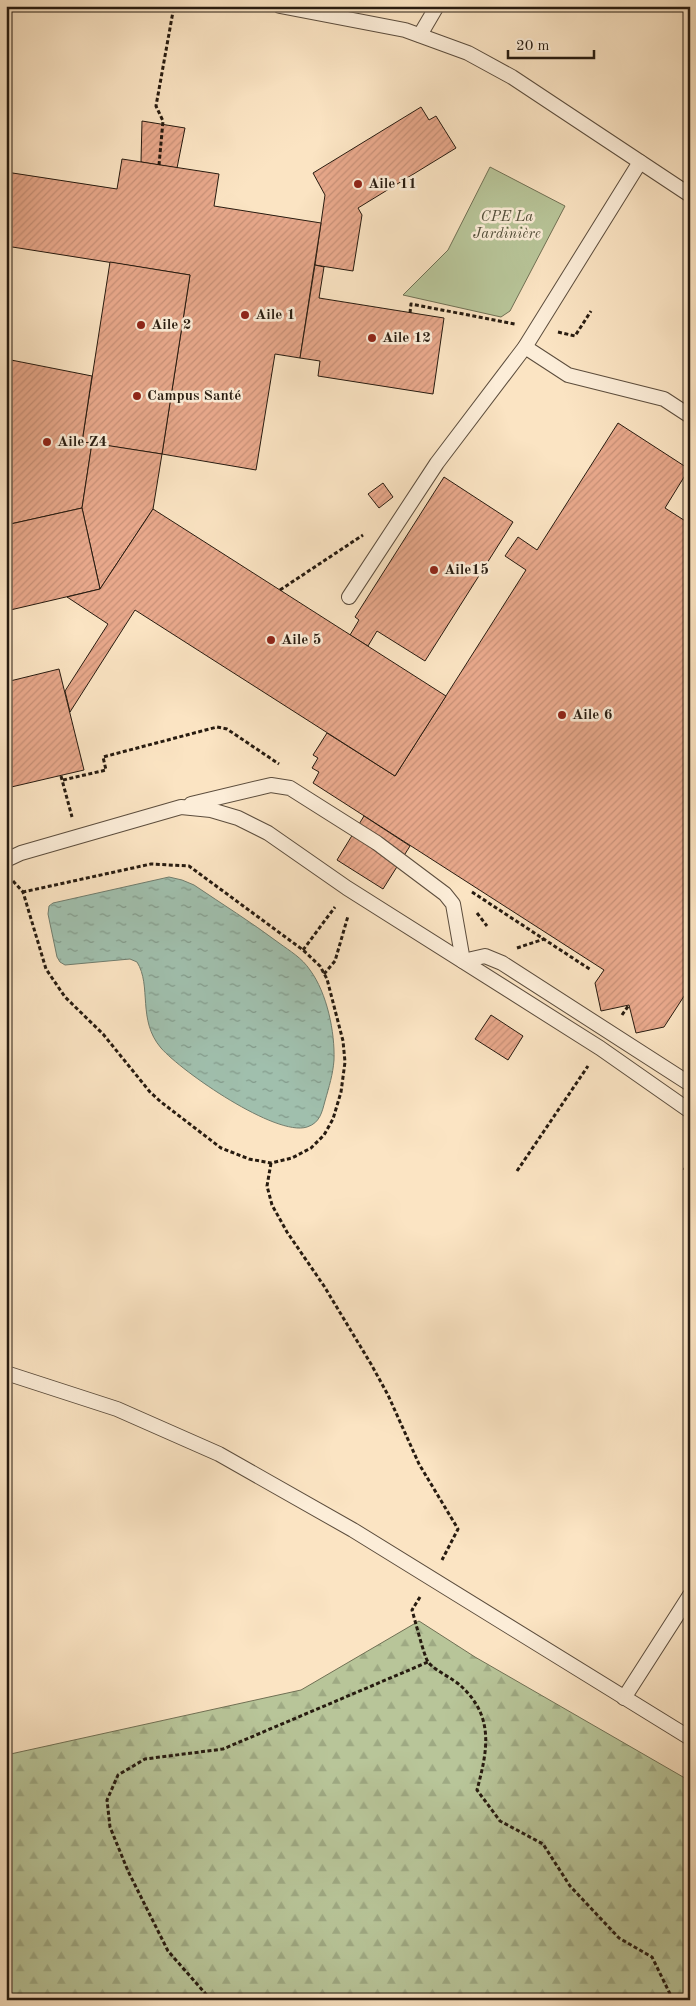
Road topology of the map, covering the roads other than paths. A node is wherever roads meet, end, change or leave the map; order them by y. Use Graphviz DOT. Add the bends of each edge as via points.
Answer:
graph roads {
  1 [pos="280,6"];
  2 [pos="438,6"];
  3 [pos="420,35"];
  4 [pos="640,162"];
  5 [pos="690,194"];
  6 [pos="525,347"];
  7 [pos="690,416"];
  8 [pos="349,597"];
  9 [pos="181,807"];
  10 [pos="6,860"];
  11 [pos="463,961"];
  12 [pos="690,1084"];
  13 [pos="690,1111"];
  14 [pos="6,1373"];
  15 [pos="690,1595"];
  16 [pos="624,1698"];
  17 [pos="690,1738"];
  1 -- 3 [label="lane"];
  2 -- 3 [label="lane"];
  3 -- 4 [label="lane" via="468,53 512,77"];
  4 -- 5 [label="lane"];
  4 -- 6 [label="lane"];
  6 -- 7 [label="lane" via="568,375 664,399"];
  6 -- 8 [label="lane" via="437,463"];
  9 -- 10 [label="lane"];
  9 -- 11 [label="lane" via="211,810 238,818 268,833 347,888"];
  9 -- 11 [label="lane" via="270,785 290,788 377,843 445,894 453,904"];
  11 -- 12 [label="lane" via="485,956 502,963"];
  11 -- 13 [label="lane" via="600,1048"];
  14 -- 16 [label="lane" via="117,1409 220,1454 353,1530"];
  15 -- 16 [label="lane"];
  16 -- 17 [label="lane"];
}
